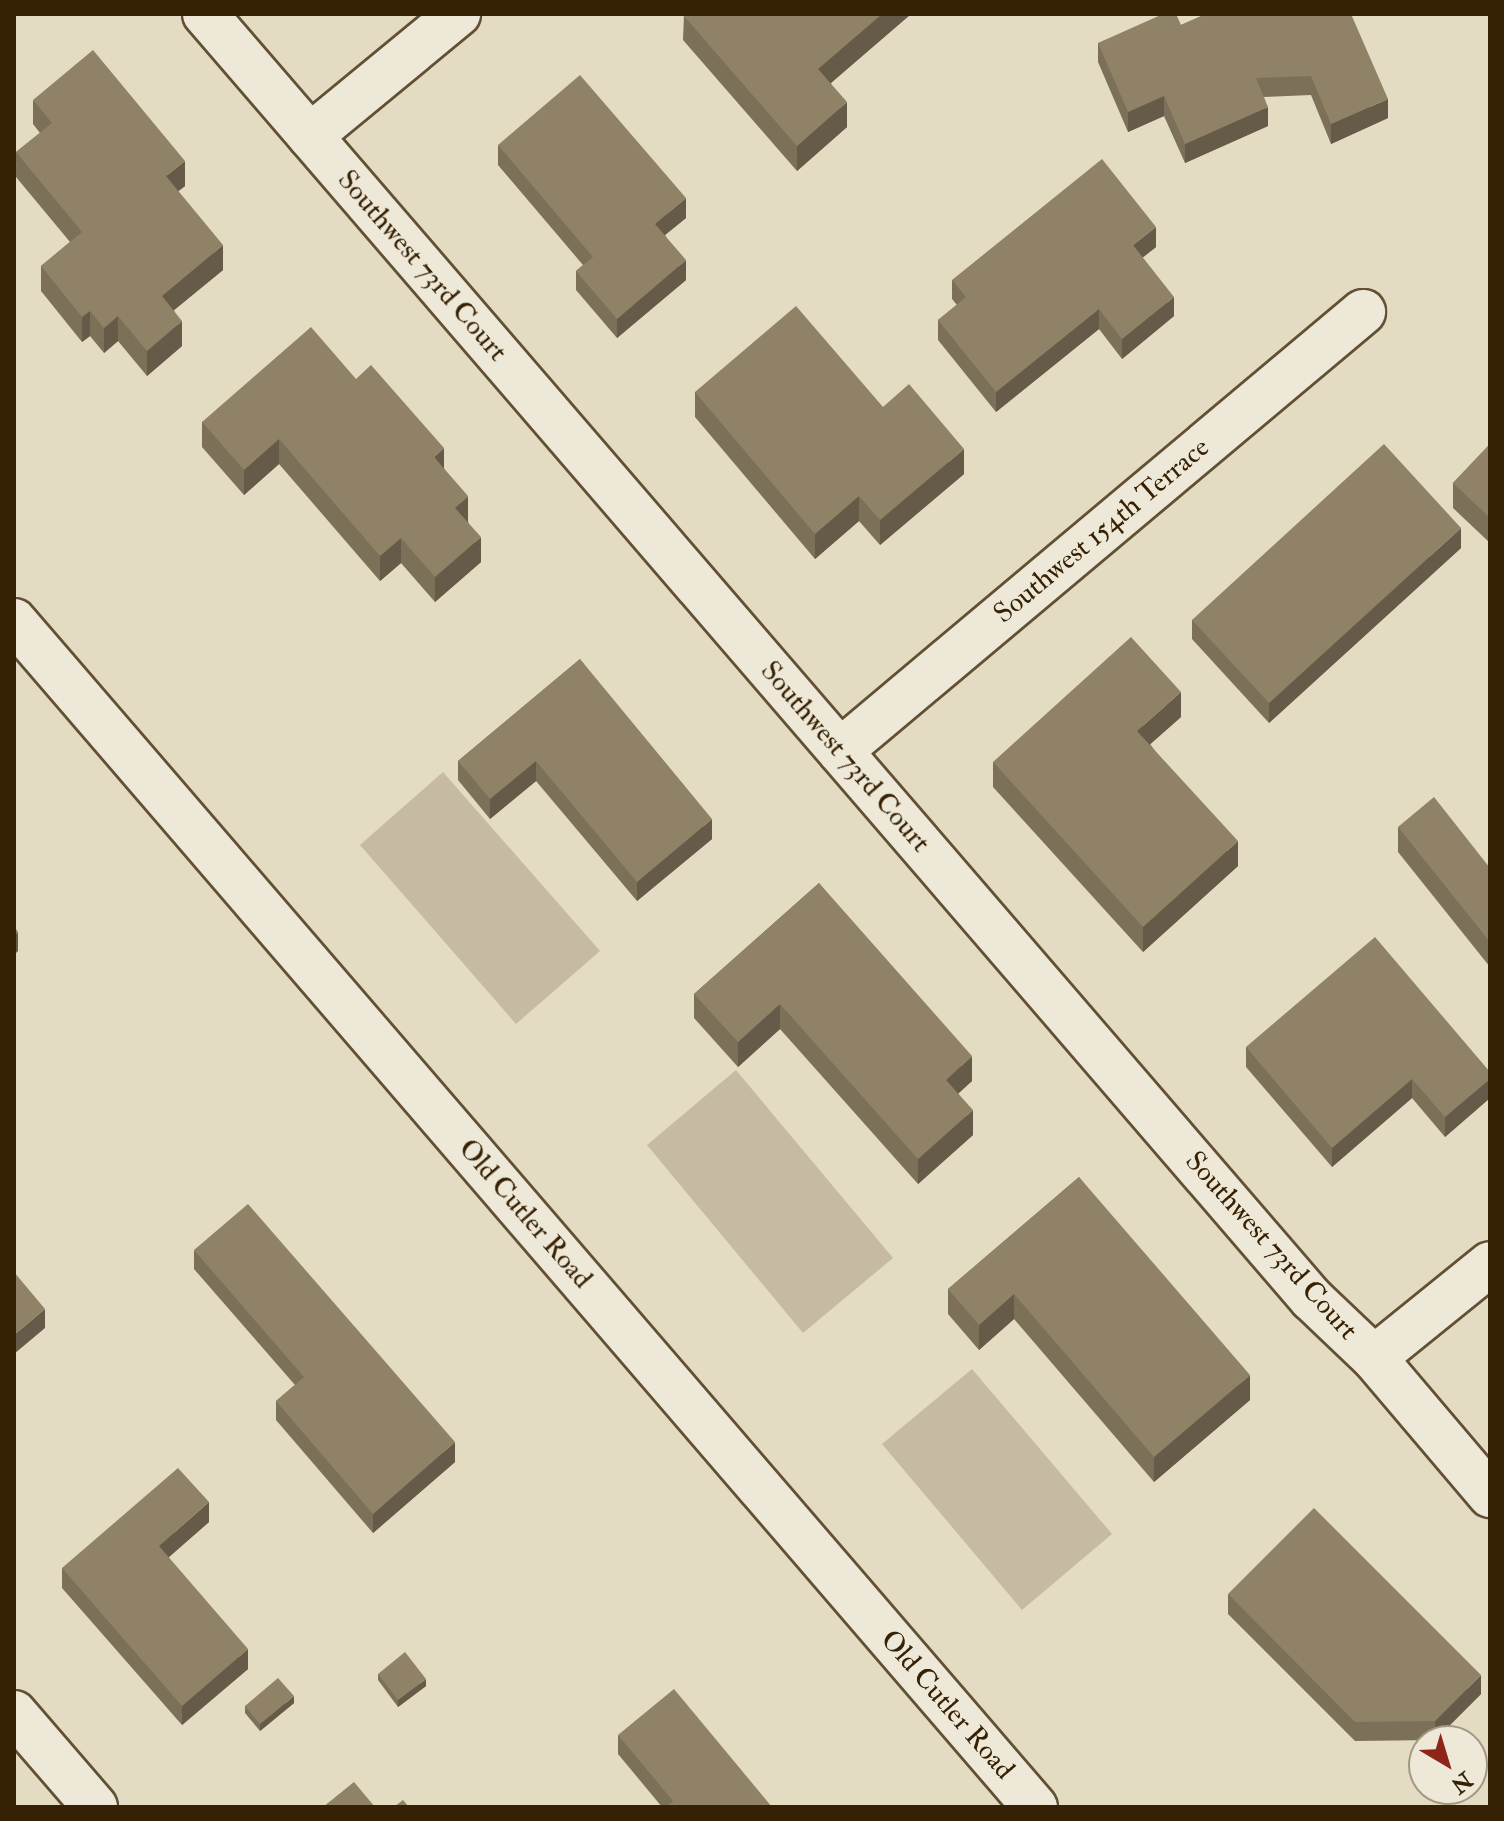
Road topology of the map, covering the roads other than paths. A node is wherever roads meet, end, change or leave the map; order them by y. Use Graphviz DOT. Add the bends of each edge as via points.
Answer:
graph roads {
  1 [pos="205,14"];
  2 [pos="458,14"];
  3 [pos="310,136"];
  4 [pos="1363,312"];
  5 [pos="14,621"];
  6 [pos="840,751"];
  7 [pos="1490,1264"];
  8 [pos="1374,1358"];
  9 [pos="1490,1495"];
  10 [pos="14,1713"];
  11 [pos="95,1807"];
  12 [pos="1035,1807"];
  1 -- 3 [label="street, Southwest 73rd Court"];
  2 -- 3 [label="street"];
  3 -- 6 [label="street, Southwest 73rd Court"];
  4 -- 6 [label="street, Southwest 154th Terrace"];
  5 -- 12 [label="street, Old Cutler Road"];
  6 -- 8 [label="street, Southwest 73rd Court" via="1302,1288"];
  7 -- 8 [label="street"];
  8 -- 9 [label="street, Southwest 73rd Court"];
  10 -- 11 [label="street"];
}
